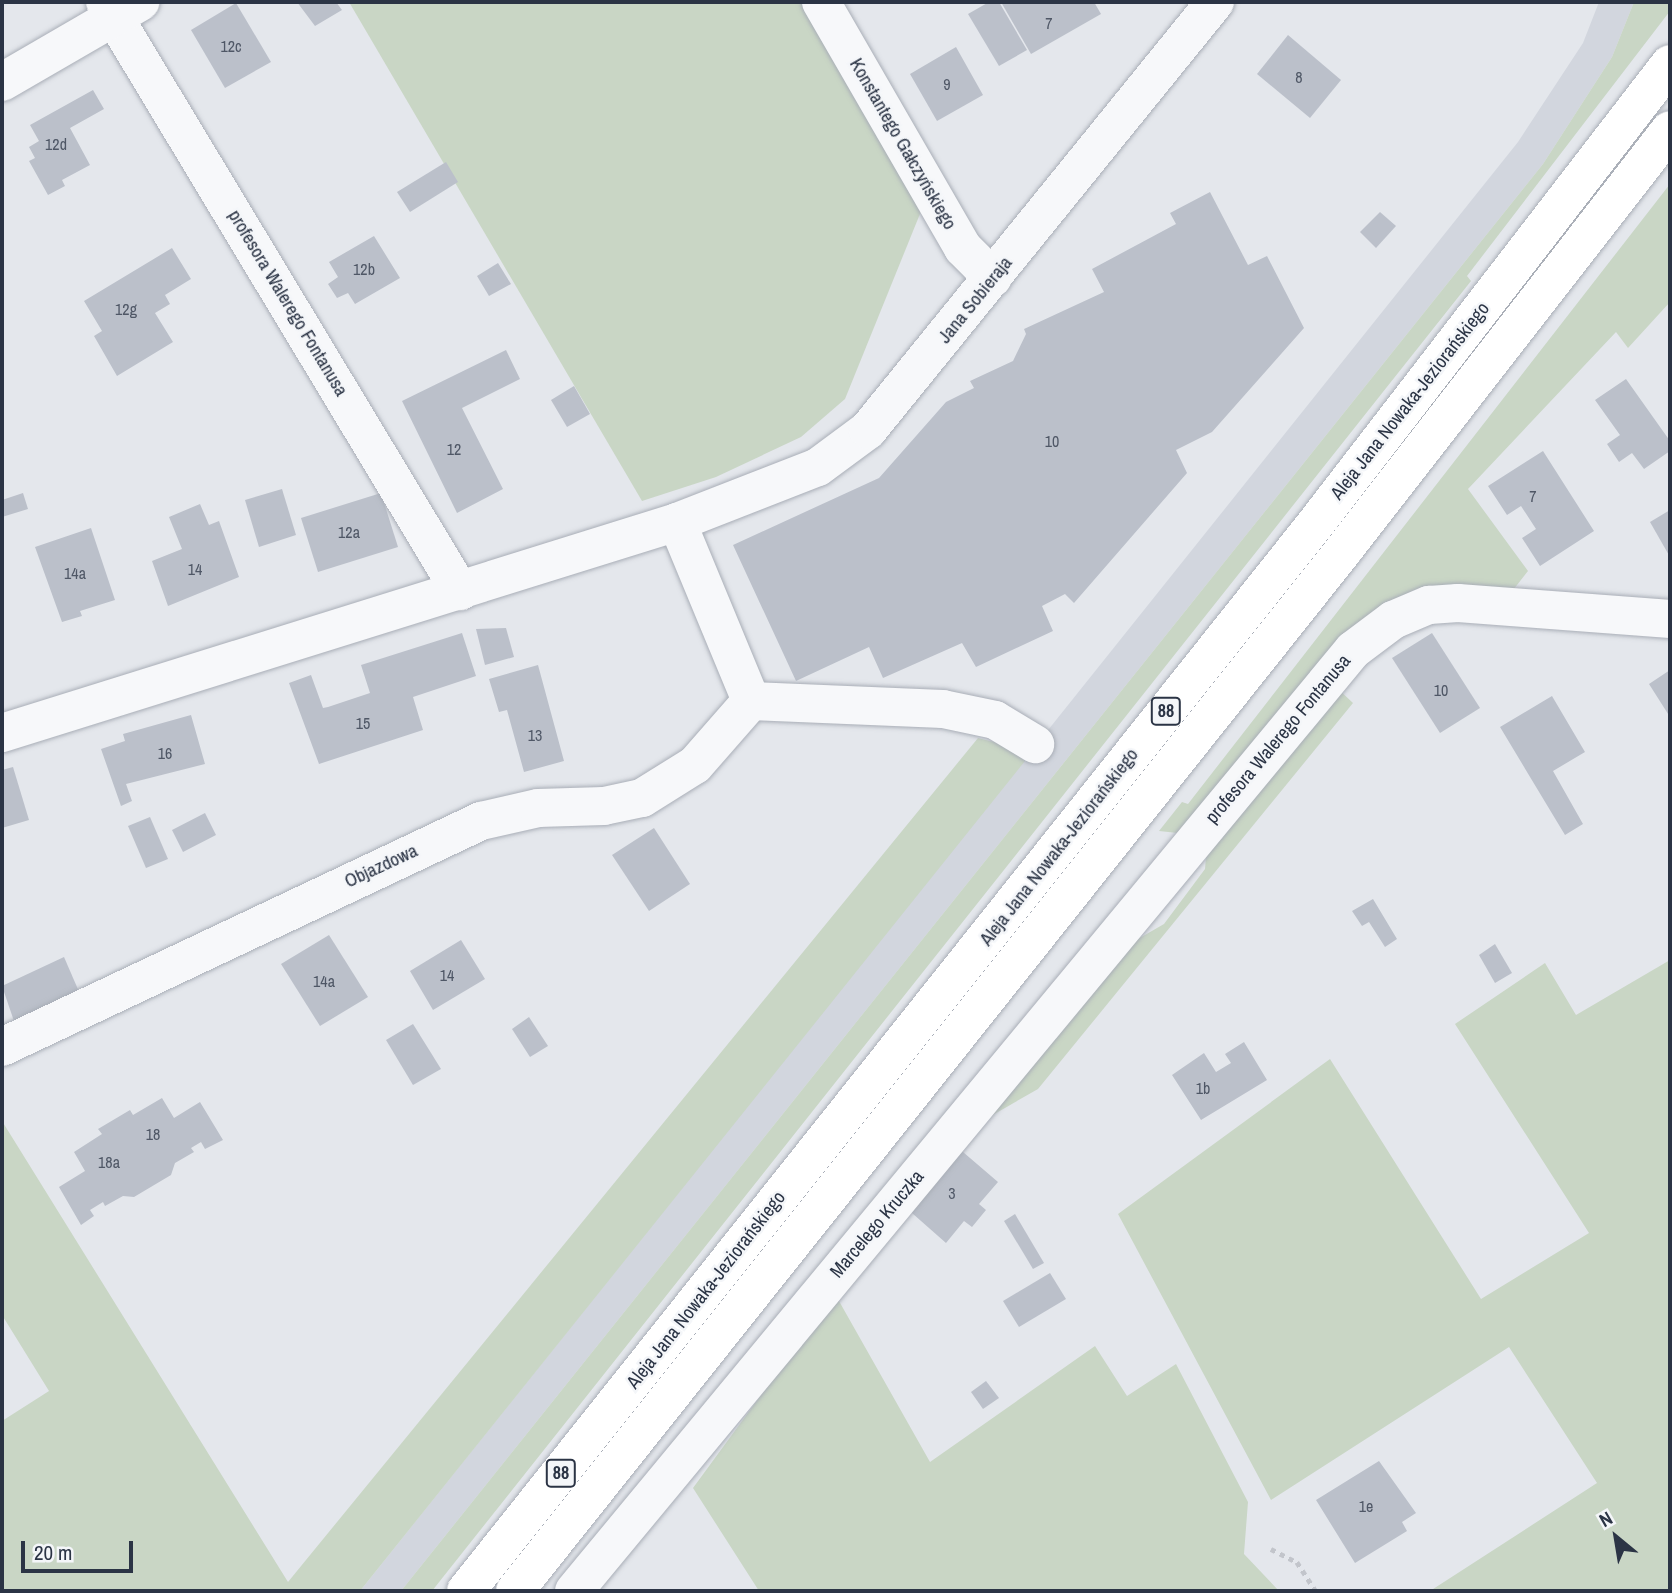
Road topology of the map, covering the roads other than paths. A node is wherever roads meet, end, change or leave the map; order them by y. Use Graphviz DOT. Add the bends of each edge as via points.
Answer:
graph roads {
  1 [pos="821,2"];
  2 [pos="1215,2"];
  3 [pos="119,7"];
  4 [pos="1670,64"];
  5 [pos="2,82"];
  6 [pos="1670,130"];
  7 [pos="993,278"];
  8 [pos="677,522"];
  9 [pos="460,591"];
  10 [pos="1670,619"];
  11 [pos="751,701"];
  12 [pos="2,733"];
  13 [pos="1035,744"];
  14 [pos="1179,857"];
  15 [pos="2,1047"];
  16 [pos="466,1591"];
  17 [pos="515,1591"];
  18 [pos="574,1591"];
  1 -- 7 [label="street, Konstantego Gałczyńskiego" via="963,248"];
  2 -- 7 [label="street, Jana Sobieraja"];
  3 -- 5 [label="street, profesora Walerego Fontanusa"];
  3 -- 9 [label="street, profesora Walerego Fontanusa"];
  4 -- 16 [label="main road, Aleja Jana Nowaka-Jeziorańskiego / 88" via="1320,518"];
  6 -- 17 [label="main road, Aleja Jana Nowaka-Jeziorańskiego / 88" via="1342,552"];
  7 -- 8 [label="street, Jana Sobieraja" via="868,430 843,451 784,483"];
  8 -- 9 [label="street"];
  8 -- 11 [label="street"];
  9 -- 12 [label="street"];
  10 -- 14 [label="street, profesora Walerego Fontanusa" via="1458,603 1411,611 1372,635 1334,668"];
  11 -- 13 [label="street" via="943,709 995,720"];
  11 -- 15 [label="street, Objazdowa" via="695,765 642,798 604,806 538,808 481,821"];
  14 -- 18 [label="street, Marcelego Kruczka"];
}
